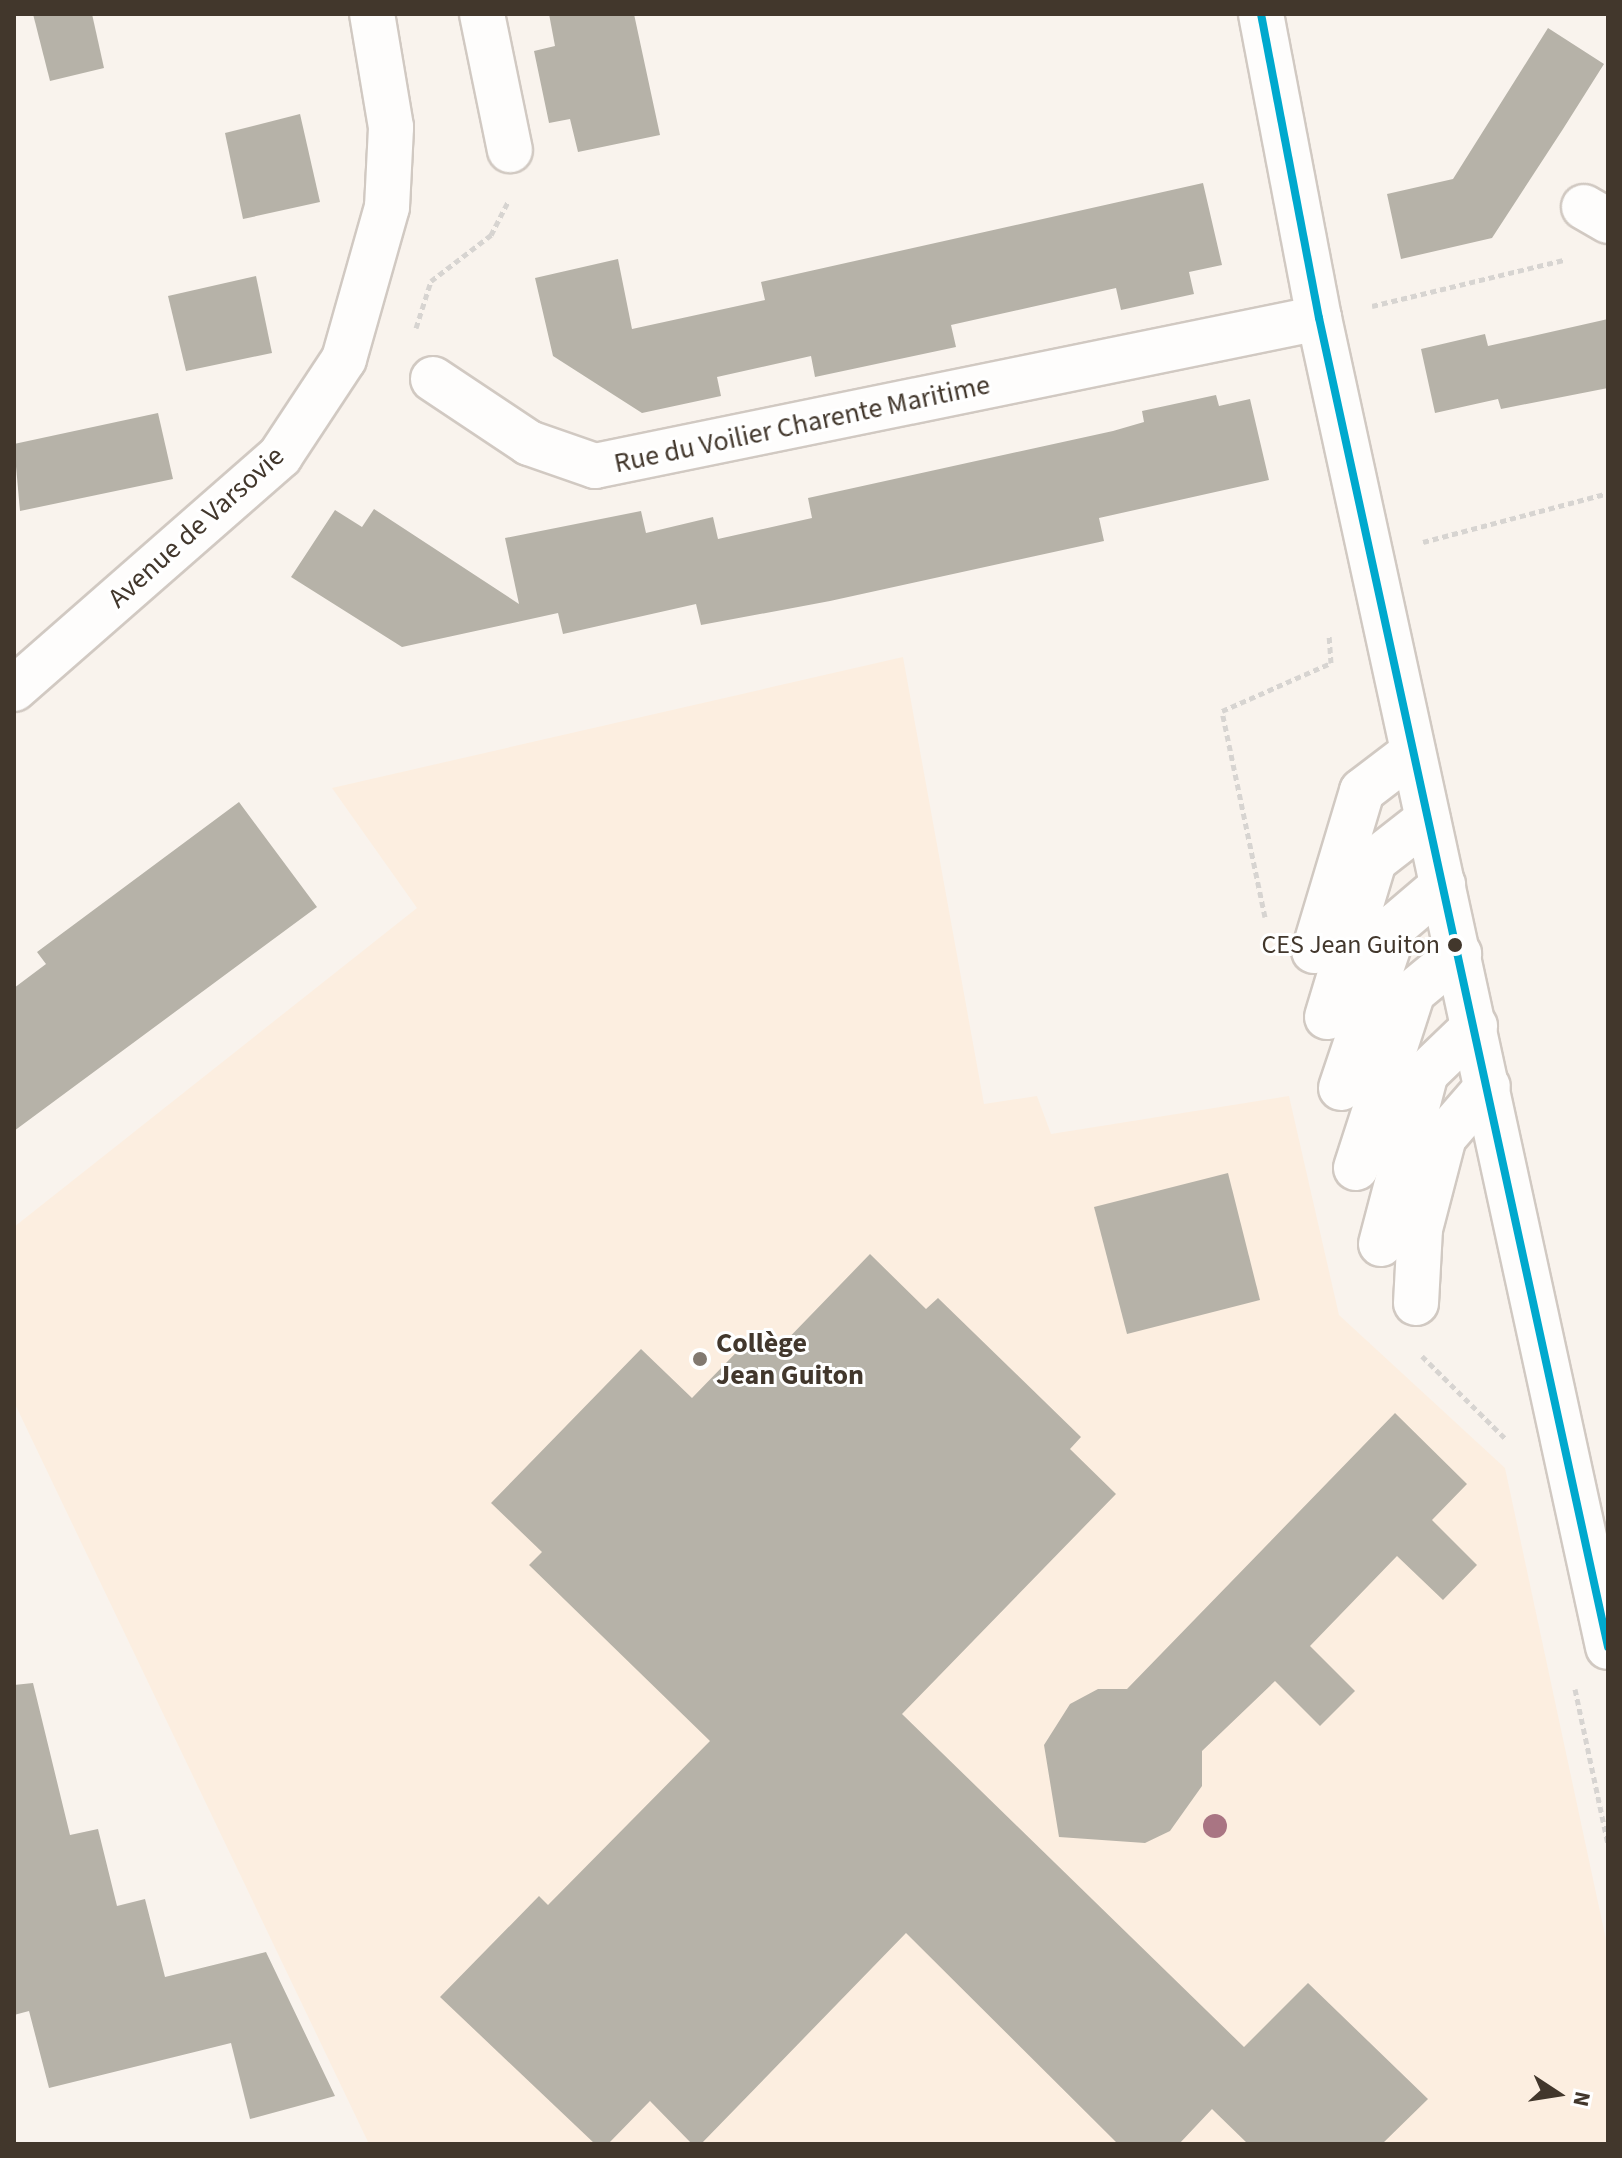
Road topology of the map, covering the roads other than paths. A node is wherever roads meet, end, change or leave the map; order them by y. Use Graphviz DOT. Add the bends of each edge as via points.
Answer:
graph roads {
  1 [pos="372,14"];
  2 [pos="482,14"];
  3 [pos="1261,14"];
  4 [pos="510,150"];
  5 [pos="1319,318"];
  6 [pos="433,379"];
  7 [pos="14,689"];
  8 [pos="1413,752"];
  9 [pos="1428,819"];
  10 [pos="1443,885"];
  11 [pos="1314,951"];
  12 [pos="1459,954"];
  13 [pos="1327,1017"];
  14 [pos="1475,1026"];
  15 [pos="1488,1086"];
  16 [pos="1341,1088"];
  17 [pos="1356,1168"];
  18 [pos="1381,1244"];
  19 [pos="1416,1303"];
  20 [pos="1608,1647"];
  1 -- 7 [label="street, Avenue de Varsovie" via="391,127 387,207 344,359 280,456"];
  2 -- 4 [label="street"];
  3 -- 5 [label="street"];
  5 -- 6 [label="street, Rue du Voilier Charente Maritime" via="595,466 529,443"];
  5 -- 8 [label="street"];
  8 -- 9 [label="street"];
  8 -- 11 [label="street" via="1362,791"];
  9 -- 10 [label="street"];
  9 -- 13 [label="street" via="1374,861"];
  10 -- 12 [label="street"];
  10 -- 16 [label="street" via="1396,925"];
  12 -- 14 [label="street"];
  12 -- 17 [label="street" via="1413,992"];
  14 -- 15 [label="street"];
  14 -- 18 [label="street" via="1426,1073"];
  15 -- 19 [label="street" via="1444,1137 1420,1229"];
  15 -- 20 [label="street"];
}
